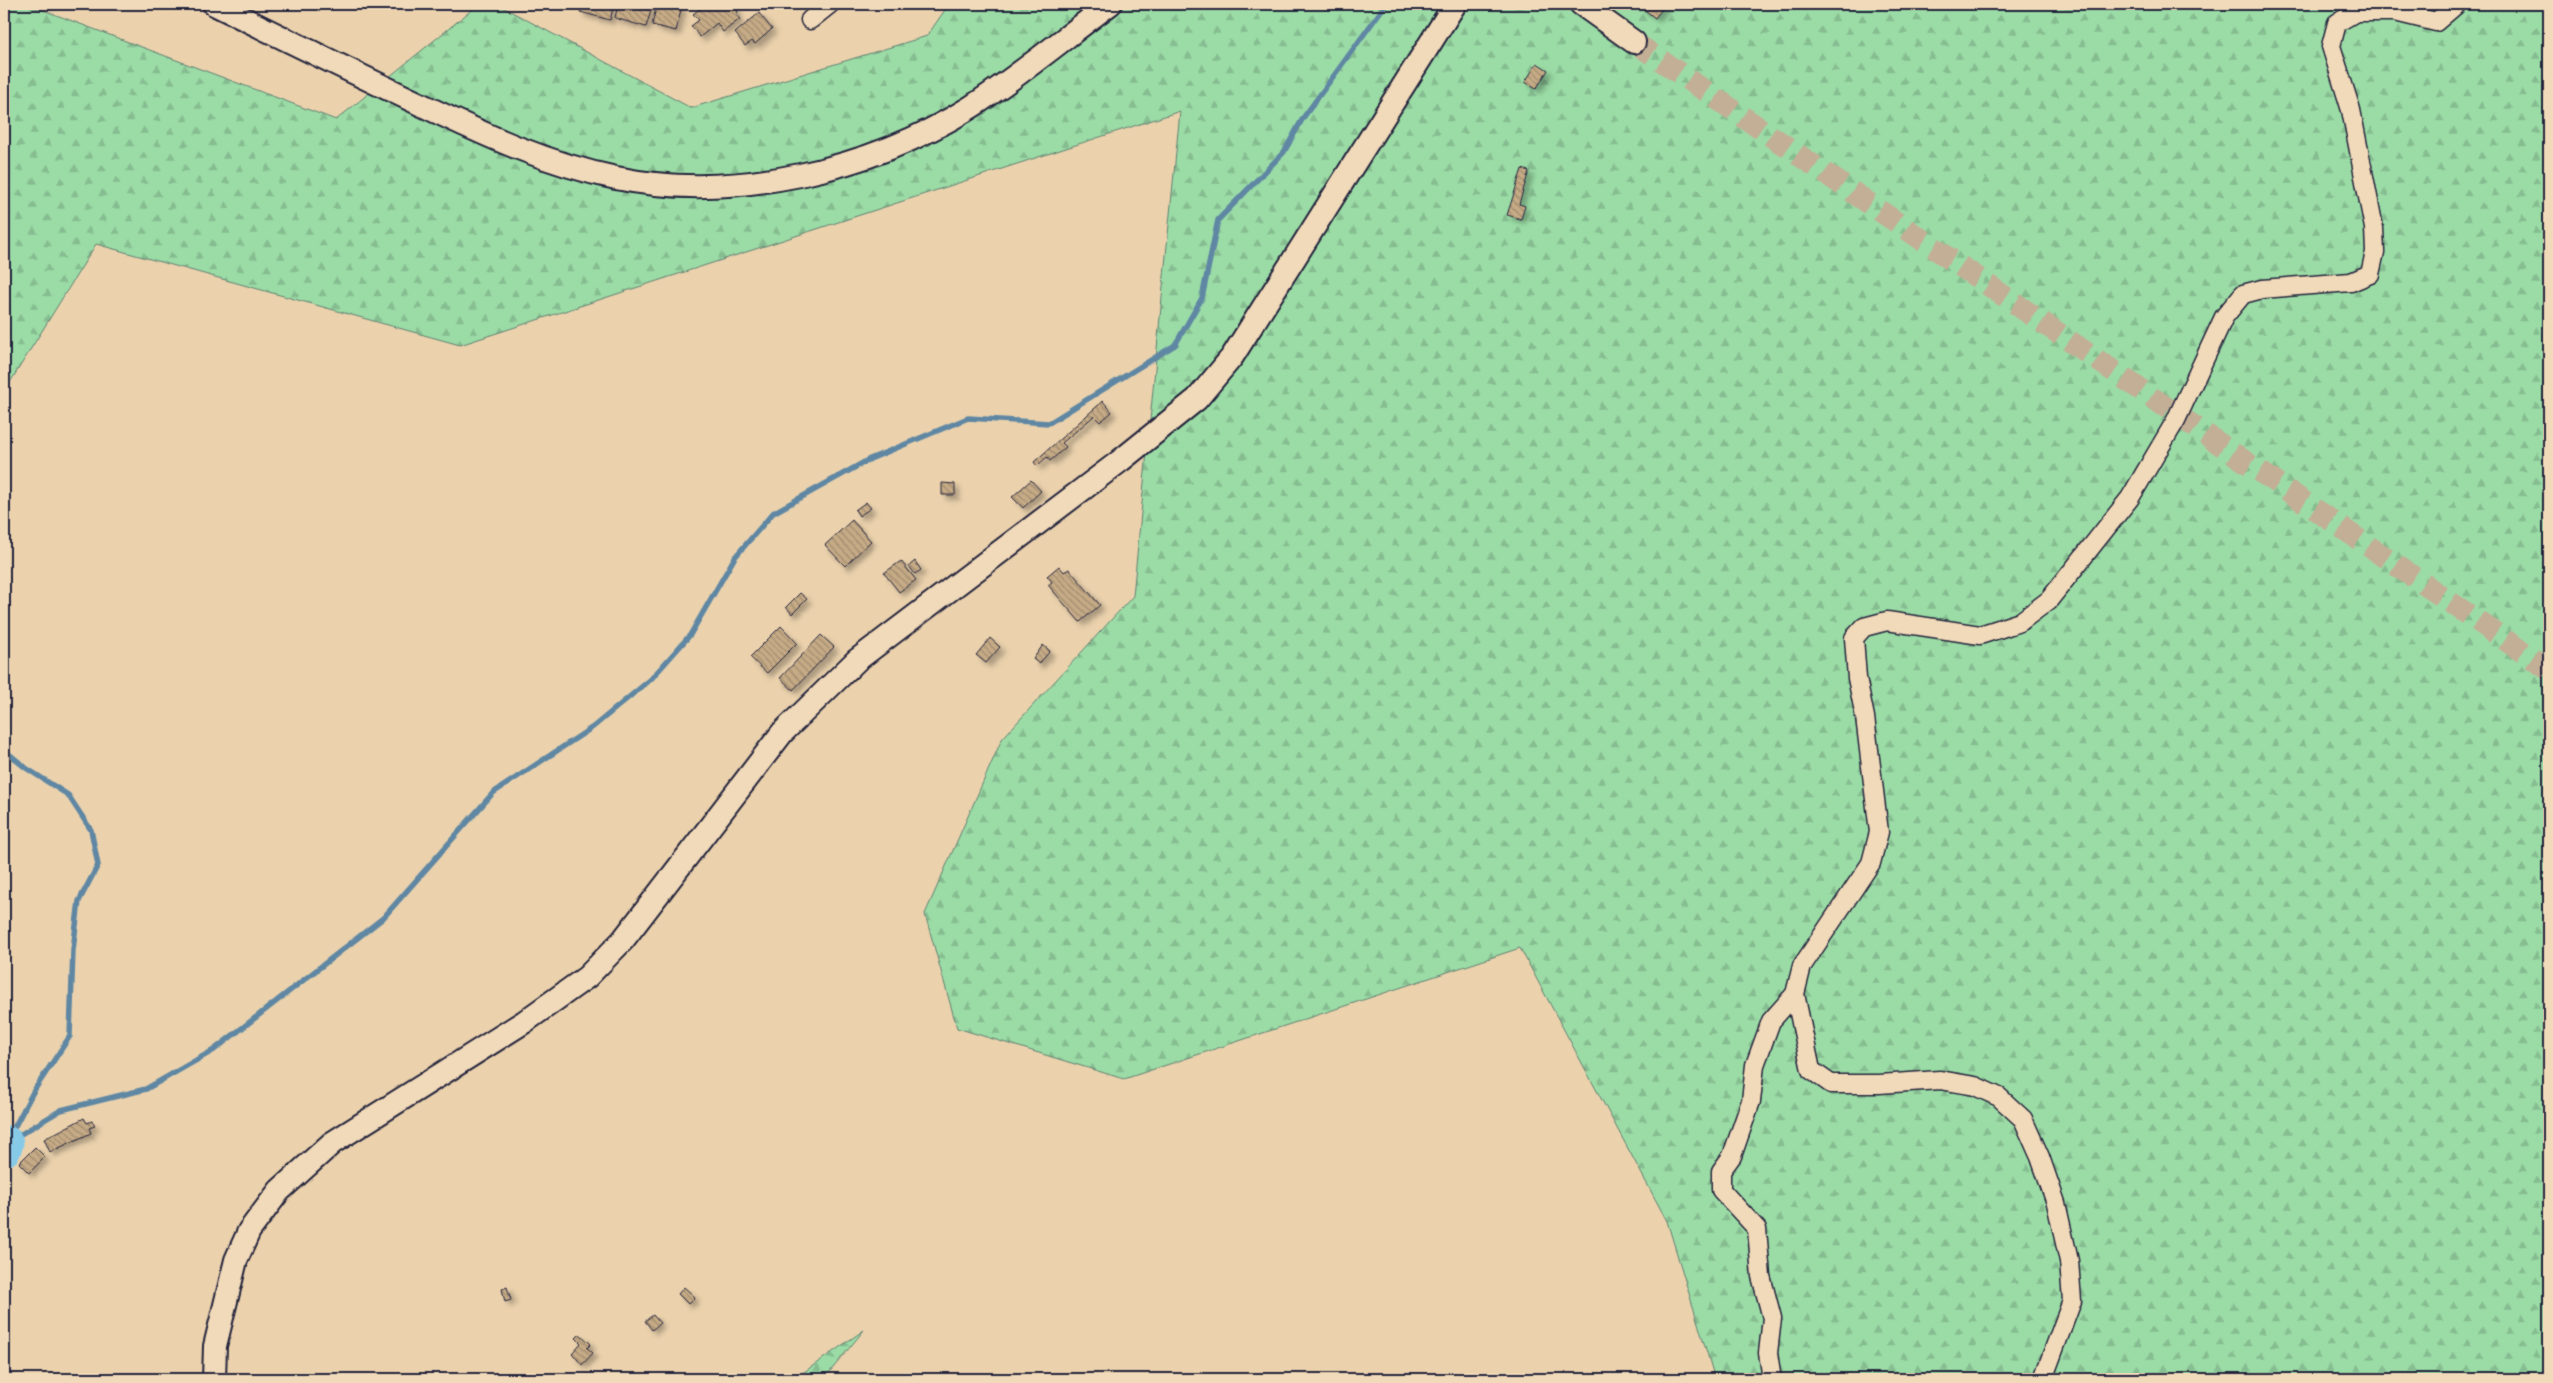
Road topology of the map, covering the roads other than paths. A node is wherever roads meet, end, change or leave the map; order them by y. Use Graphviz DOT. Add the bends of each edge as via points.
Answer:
graph roads {
  1 [pos="214,4"];
  2 [pos="830,4"];
  3 [pos="1110,4"];
  4 [pos="1455,4"];
  5 [pos="1580,4"];
  6 [pos="2457,4"];
  7 [pos="810,20"];
  8 [pos="1634,42"];
  9 [pos="1794,994"];
  10 [pos="214,1379"];
  11 [pos="1772,1379"];
  12 [pos="2043,1379"];
  1 -- 3 [label="street" via="504,144 616,178 661,184 726,186 822,170 914,137 970,107"];
  2 -- 7 [label="street"];
  4 -- 10 [label="street" via="1232,357 1197,399 857,660 782,734 623,940 587,977 524,1022 332,1142 279,1191 249,1231 236,1260 215,1346"];
  5 -- 8 [label="street"];
  6 -- 9 [label="street" via="2436,22 2394,12 2356,12 2337,22 2331,46 2351,110 2374,228 2375,252 2370,274 2351,282 2262,289 2243,294 2224,317 2176,420 2130,498 2049,600 2020,622 1980,635 1887,621 1864,627 1854,638 1879,832 1871,863 1802,966"];
  9 -- 11 [label="street" via="1771,1021 1755,1065 1752,1101 1732,1156 1721,1172 1721,1190 1757,1229 1761,1276 1772,1318 1768,1353"];
  9 -- 12 [label="street" via="1811,1070 1831,1084 1940,1080 1975,1086 1999,1097 2023,1119 2056,1203 2069,1261 2072,1301"];
}
